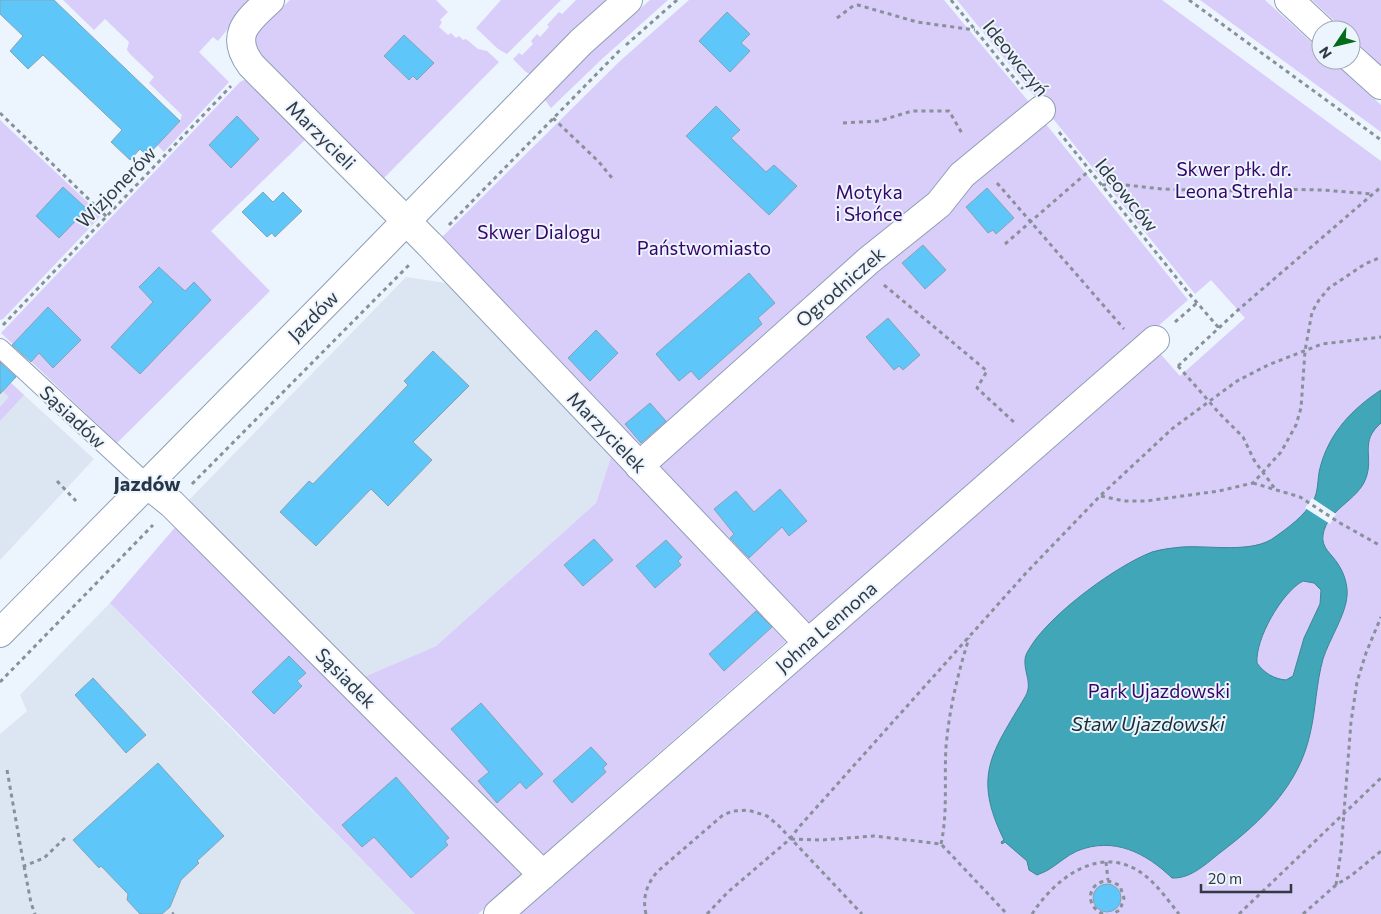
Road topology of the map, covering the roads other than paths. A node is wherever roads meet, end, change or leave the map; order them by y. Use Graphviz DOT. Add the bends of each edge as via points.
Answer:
graph roads {
  1 [pos="270,0"];
  2 [pos="628,0"];
  3 [pos="1289,0"];
  4 [pos="1311,21"];
  5 [pos="1361,67"];
  6 [pos="1381,85"];
  7 [pos="1041,110"];
  8 [pos="406,221"];
  9 [pos="1149,345"];
  10 [pos="0,348"];
  11 [pos="640,466"];
  12 [pos="147,484"];
  13 [pos="0,633"];
  14 [pos="808,643"];
  15 [pos="543,875"];
  16 [pos="498,914"];
  1 -- 8 [label="street, Marzycieli" via="246,45"];
  2 -- 8 [label="street, Jazdów" via="581,42"];
  3 -- 4 [label="street"];
  5 -- 6 [label="street"];
  7 -- 11 [label="street, Ogrodniczek" via="962,175 939,204 862,267"];
  8 -- 11 [label="street, Marzycielek"];
  8 -- 12 [label="street, Jazdów"];
  9 -- 14 [label="street, Johna Lennona"];
  10 -- 12 [label="lane, Sąsiadów"];
  11 -- 14 [label="street, Marzycielek"];
  12 -- 13 [label="street, Jazdów"];
  12 -- 15 [label="street, Sąsiadek" via="172,504"];
  14 -- 15 [label="street, Johna Lennona"];
  15 -- 16 [label="street, Johna Lennona"];
}
